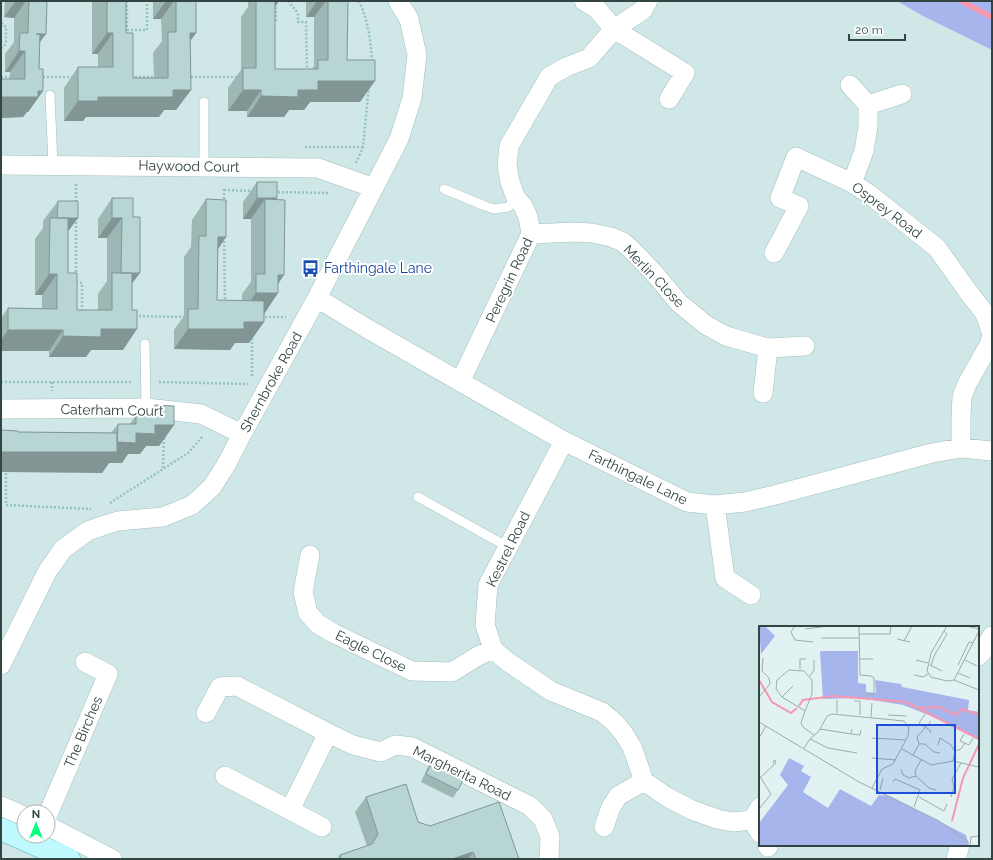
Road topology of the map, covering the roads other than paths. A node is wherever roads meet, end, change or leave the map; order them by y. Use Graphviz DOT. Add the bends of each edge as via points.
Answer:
graph roads {
  1 [pos="398,1"];
  2 [pos="584,1"];
  3 [pos="648,1"];
  4 [pos="614,30"];
  5 [pos="850,85"];
  6 [pos="902,94"];
  7 [pos="50,95"];
  8 [pos="669,99"];
  9 [pos="204,102"];
  10 [pos="868,105"];
  11 [pos="1,165"];
  12 [pos="53,165"];
  13 [pos="204,166"];
  14 [pos="852,183"];
  15 [pos="374,188"];
  16 [pos="444,189"];
  17 [pos="516,198"];
  18 [pos="531,234"];
  19 [pos="774,253"];
  20 [pos="317,298"];
  21 [pos="990,321"];
  22 [pos="145,344"];
  23 [pos="805,346"];
  24 [pos="768,348"];
  25 [pos="460,382"];
  26 [pos="763,393"];
  27 [pos="1,409"];
  28 [pos="155,409"];
  29 [pos="242,434"];
  30 [pos="564,441"];
  31 [pos="961,448"];
  32 [pos="992,451"];
  33 [pos="418,497"];
  34 [pos="715,505"];
  35 [pos="508,547"];
  36 [pos="310,556"];
  37 [pos="751,594"];
  38 [pos="992,636"];
  39 [pos="493,649"];
  40 [pos="979,655"];
  41 [pos="85,662"];
  42 [pos="1,665"];
  43 [pos="206,713"];
  44 [pos="328,733"];
  45 [pos="225,776"];
  46 [pos="644,780"];
  47 [pos="52,804"];
  48 [pos="1,806"];
  49 [pos="290,810"];
  50 [pos="16,813"];
  51 [pos="322,827"];
  52 [pos="604,827"];
  53 [pos="1,829"];
  54 [pos="759,829"];
  55 [pos="56,830"];
  56 [pos="960,846"];
  57 [pos="69,859"];
  58 [pos="112,859"];
  59 [pos="549,859"];
  60 [pos="956,859"];
  1 -- 15 [label="street, Shernbroke Road" via="409,19 417,56 412,98 399,139"];
  2 -- 4 [label="street" via="597,9"];
  3 -- 4 [label="street, Peregrin Road" via="643,10"];
  4 -- 8 [label="street" via="685,72"];
  4 -- 17 [label="street, Peregrin Road" via="589,58 549,77 509,146 506,165"];
  5 -- 10 [label="street"];
  6 -- 10 [label="street"];
  7 -- 12 [label="lane"];
  9 -- 13 [label="lane"];
  10 -- 14 [label="street" via="864,151"];
  11 -- 12 [label="street, Haywood Court"];
  12 -- 13 [label="street, Haywood Court"];
  13 -- 15 [label="street, Haywood Court" via="318,168"];
  14 -- 19 [label="street, Osprey Road" via="796,157 780,198 799,206"];
  14 -- 21 [label="street, Osprey Road" via="937,248"];
  15 -- 20 [label="street, Shernbroke Road"];
  16 -- 17 [label="lane" via="494,209 508,207"];
  17 -- 18 [label="street, Peregrin Road" via="528,217"];
  18 -- 24 [label="street, Merlin Close" via="574,232 611,236 632,250 679,304 706,325 726,336"];
  18 -- 25 [label="street, Peregrin Road"];
  20 -- 25 [label="street, Farthingale Lane"];
  20 -- 29 [label="street, Shernbroke Road"];
  21 -- 31 [label="street, Osprey Road" via="992,335 989,345 962,397"];
  22 -- 28 [label="lane"];
  23 -- 24 [label="street, Merlin Close"];
  24 -- 26 [label="street"];
  25 -- 30 [label="street, Farthingale Lane"];
  27 -- 28 [label="street, Caterham Court"];
  28 -- 29 [label="street, Caterham Court" via="201,414"];
  29 -- 42 [label="street, Shernbroke Road" via="212,487 192,505 163,517 118,521 102,526 88,531 63,549 47,572"];
  30 -- 34 [label="street, Farthingale Lane" via="687,502"];
  30 -- 35 [label="street, Kestrel Road"];
  31 -- 32 [label="street, Farthingale Lane"];
  31 -- 34 [label="street, Farthingale Lane" via="932,453 767,497"];
  33 -- 35 [label="lane"];
  34 -- 37 [label="street" via="725,578"];
  35 -- 39 [label="street, Kestrel Road" via="488,585 485,625"];
  36 -- 39 [label="street, Eagle Close" via="303,592 308,613 318,624 333,633 412,671 452,672"];
  38 -- 40 [label="street"];
  39 -- 46 [label="street" via="551,691 602,712 615,723 632,747"];
  41 -- 47 [label="street, The Birches" via="108,674"];
  43 -- 44 [label="street, Margherita Road" via="220,687 237,686"];
  44 -- 49 [label="street"];
  44 -- 59 [label="street, Margherita Road" via="353,745 381,752 395,745 412,747 530,806 543,819 550,837"];
  45 -- 49 [label="street"];
  46 -- 52 [label="street" via="618,796"];
  46 -- 54 [label="street" via="692,810"];
  48 -- 50 [label="street"];
  49 -- 51 [label="street"];
  53 -- 57 [label="street"];
  55 -- 58 [label="street"];
  56 -- 60 [label="street"];
}
